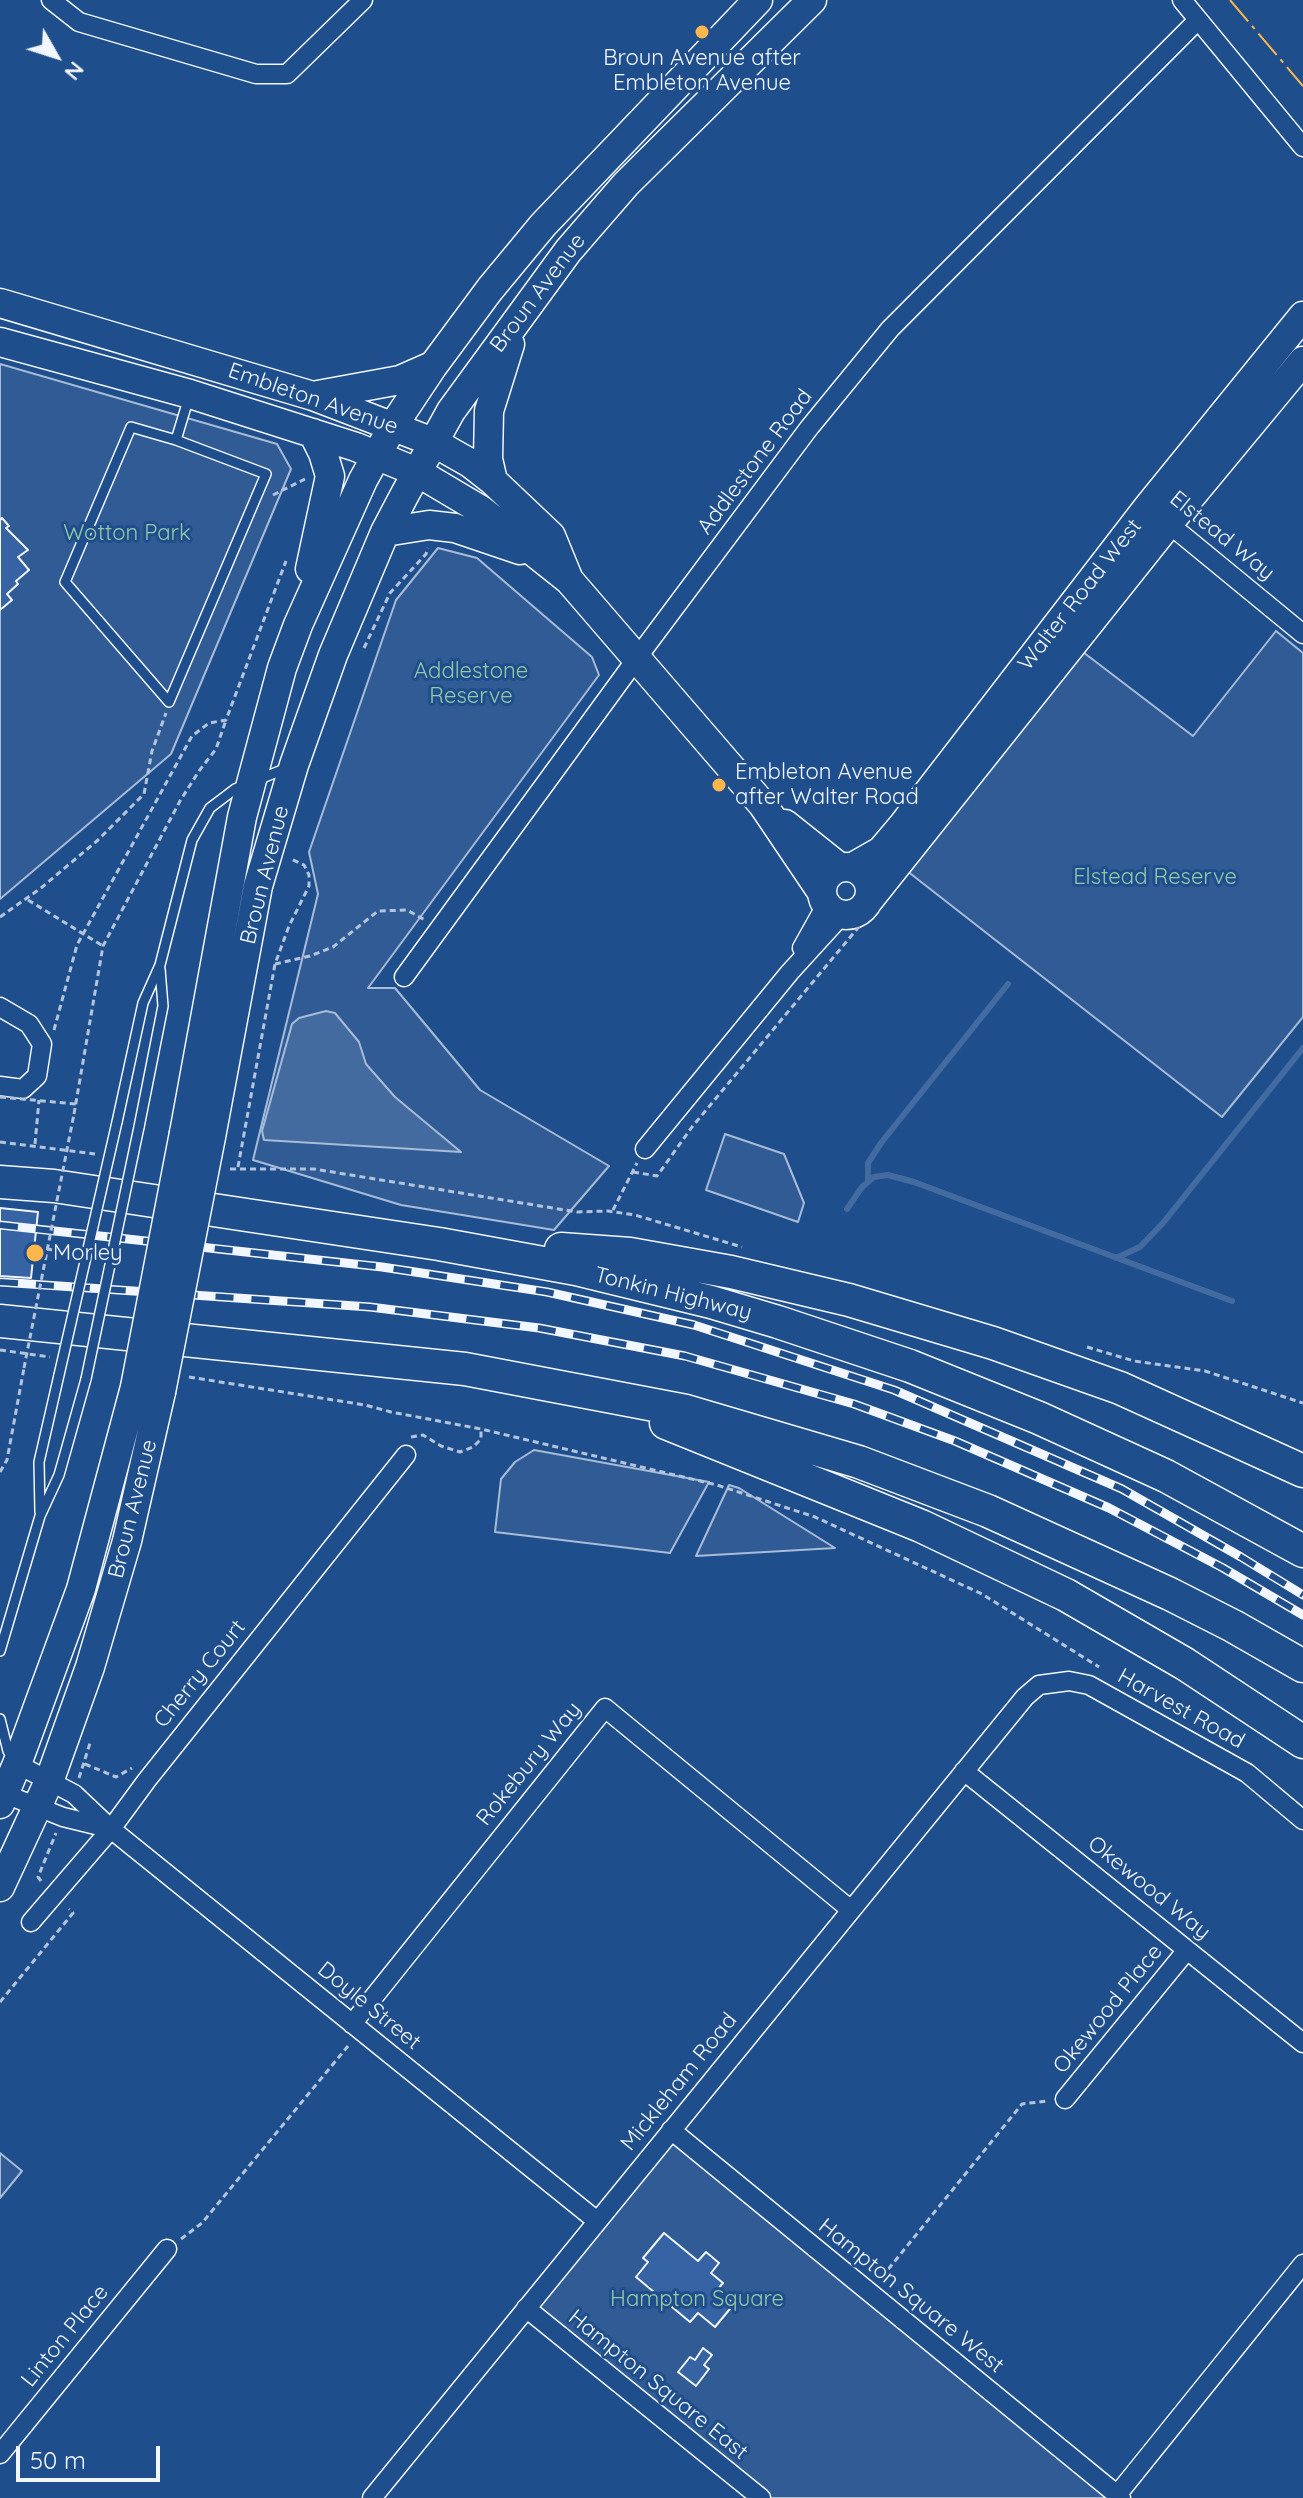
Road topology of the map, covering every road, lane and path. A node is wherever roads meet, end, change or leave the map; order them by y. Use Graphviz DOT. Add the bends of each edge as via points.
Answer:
graph roads {
  1 [pos="51,0"];
  2 [pos="363,0"];
  3 [pos="758,0"];
  4 [pos="812,0"];
  5 [pos="1182,0"];
  6 [pos="1198,20"];
  7 [pos="1303,147"];
  8 [pos="11,306"];
  9 [pos="523,310"];
  10 [pos="1303,316"];
  11 [pos="5,343"];
  12 [pos="1303,361"];
  13 [pos="433,366"];
  14 [pos="190,394"];
  15 [pos="313,396"];
  16 [pos="393,426"];
  17 [pos="313,433"];
  18 [pos="176,440"];
  19 [pos="433,442"];
  20 [pos="376,455"];
  21 [pos="417,472"];
  22 [pos="493,481"];
  23 [pos="307,486"];
  24 [pos="253,505"];
  25 [pos="1158,515"];
  26 [pos="429,525"];
  27 [pos="385,532"];
  28 [pos="536,556"];
  29 [pos="287,558"];
  30 [pos="569,580"];
  31 [pos="298,625"];
  32 [pos="1303,634"];
  33 [pos="364,647"];
  34 [pos="637,658"];
  35 [pos="169,702"];
  36 [pos="226,720"];
  37 [pos="294,765"];
  38 [pos="251,783"];
  39 [pos="763,805"];
  40 [pos="288,858"];
  41 [pos="846,867"];
  42 [pos="26,899"];
  43 [pos="868,901"];
  44 [pos="830,903"];
  45 [pos="0,917"];
  46 [pos="440,928"];
  47 [pos="82,935"];
  48 [pos="103,946"];
  49 [pos="275,964"];
  50 [pos="160,965"];
  51 [pos="404,977"];
  52 [pos="1,1010"];
  53 [pos="51,1043"];
  54 [pos="0,1086"];
  55 [pos="40,1088"];
  56 [pos="0,1097"];
  57 [pos="76,1104"];
  58 [pos="197,1135"];
  59 [pos="35,1146"];
  60 [pos="645,1149"];
  61 [pos="238,1169"];
  62 [pos="0,1182"];
  63 [pos="612,1211"];
  64 [pos="370,1234"];
  65 [pos="0,1321"];
  66 [pos="0,1350"];
  67 [pos="61,1359"];
  68 [pos="159,1385"];
  69 [pos="592,1393"];
  70 [pos="481,1429"];
  71 [pos="406,1455"];
  72 [pos="1303,1471"];
  73 [pos="0,1472"];
  74 [pos="40,1516"];
  75 [pos="1303,1551"];
  76 [pos="0,1651"];
  77 [pos="1303,1666"];
  78 [pos="1107,1672"];
  79 [pos="1025,1697"];
  80 [pos="0,1719"];
  81 [pos="1303,1742"];
  82 [pos="17,1764"];
  83 [pos="85,1764"];
  84 [pos="132,1768"];
  85 [pos="964,1771"];
  86 [pos="50,1779"];
  87 [pos="2,1799"];
  88 [pos="36,1807"];
  89 [pos="1303,1820"];
  90 [pos="111,1829"];
  91 [pos="0,1887"];
  92 [pos="53,1895"];
  93 [pos="851,1910"];
  94 [pos="31,1922"];
  95 [pos="1187,1950"];
  96 [pos="0,2002"];
  97 [pos="356,2027"];
  98 [pos="1303,2043"];
  99 [pos="1065,2099"];
  100 [pos="671,2130"];
  101 [pos="597,2221"];
  102 [pos="167,2249"];
  103 [pos="1303,2264"];
  104 [pos="869,2292"];
  105 [pos="526,2308"];
  106 [pos="0,2454"];
  107 [pos="1119,2496"];
  108 [pos="372,2498"];
  109 [pos="761,2498"];
  1 -- 2 [label="street" via="79,22 256,74 287,74"];
  3 -- 13 [label="main road, Broun Avenue" via="543,225"];
  4 -- 9 [label="main road, Broun Avenue" via="626,184"];
  5 -- 6 [label="street"];
  6 -- 7 [label="street"];
  6 -- 34 [label="street, Addlestone Road" via="890,329"];
  8 -- 11 [label="main road"];
  8 -- 15 [label="main road, Embleton Avenue"];
  9 -- 19 [label="main road, Broun Avenue"];
  9 -- 22 [label="main road" via="489,411"];
  10 -- 25 [label="main road, Walter Road West"];
  11 -- 14 [label="main road, Embleton Avenue"];
  12 -- 25 [label="main road, Walter Road West"];
  13 -- 15 [label="main road" via="400,380"];
  13 -- 16 [label="main road, Broun Avenue"];
  14 -- 17 [label="main road, Embleton Avenue"];
  14 -- 18 [label="lane"];
  15 -- 16 [label="main road, Embleton Avenue"];
  16 -- 19 [label="main road, Embleton Avenue"];
  16 -- 20 [label="main road, Broun Avenue"];
  17 -- 20 [label="main road, Embleton Avenue"];
  17 -- 31 [label="main road" via="330,476"];
  18 -- 24 [label="lane" via="266,474"];
  18 -- 35 [label="lane" via="131,427 65,582"];
  19 -- 21 [label="main road, Broun Avenue"];
  19 -- 22 [label="main road, Embleton Avenue"];
  20 -- 21 [label="main road, Embleton Avenue"];
  20 -- 31 [label="main road, Broun Avenue"];
  21 -- 27 [label="main road, Broun Avenue"];
  21 -- 28 [label="main road, Embleton Avenue" via="481,510"];
  22 -- 30 [label="main road, Embleton Avenue" via="551,536"];
  23 -- 24 [label="path" via="312,475"];
  24 -- 35 [label="lane"];
  25 -- 32 [label="street, Elstead Way"];
  25 -- 41 [label="main road, Walter Road West" via="881,851"];
  25 -- 43 [label="main road, Walter Road West"];
  26 -- 27 [label="main road"];
  26 -- 28 [label="main road" via="455,528"];
  26 -- 33 [label="path" via="426,554 390,593"];
  27 -- 37 [label="main road, Broun Avenue"];
  28 -- 30 [label="main road, Embleton Avenue"];
  29 -- 36 [label="path"];
  30 -- 34 [label="main road, Embleton Avenue"];
  31 -- 38 [label="main road, Broun Avenue"];
  34 -- 39 [label="main road, Embleton Avenue"];
  34 -- 46 [label="street, Addlestone Road"];
  35 -- 42 [label="path" via="144,794"];
  36 -- 47 [label="path" via="209,723 192,736"];
  36 -- 48 [label="path" via="216,749 180,801"];
  37 -- 38 [label="lane"];
  37 -- 58 [label="main road, Broun Avenue" via="258,886"];
  38 -- 50 [label="lane" via="210,808 192,840"];
  38 -- 58 [label="main road, Broun Avenue"];
  39 -- 41 [label="main road, Embleton Avenue"];
  39 -- 44 [label="main road, Embleton Avenue"];
  40 -- 49 [label="path" via="304,865 309,886"];
  41 -- 43 [label="main road" via="866,877"];
  41 -- 44 [label="main road" via="826,876"];
  42 -- 45 [label="path"];
  42 -- 47 [label="path"];
  43 -- 44 [label="main road" via="855,913"];
  44 -- 60 [label="street" via="790,972"];
  46 -- 49 [label="path" via="407,910 378,911 333,947"];
  46 -- 51 [label="street, Addlestone Road"];
  47 -- 48 [label="path"];
  47 -- 53 [label="path"];
  48 -- 57 [label="path"];
  49 -- 61 [label="path"];
  50 -- 74 [label="lane, bridge" via="143,1003 39,1462"];
  50 -- 74 [label="lane, bridge" via="163,1006 86,1379 59,1475"];
  52 -- 54 [label="street" via="29,1024 42,1044 37,1076 23,1089"];
  55 -- 59 [label="path"];
  56 -- 57 [label="path, bridge"];
  57 -- 73 [label="path, bridge" via="7,1460"];
  58 -- 68 [label="main road, Broun Avenue, bridge"];
  60 -- 63 [label="path"];
  62 -- 64 [label="highway, Tonkin Highway"];
  64 -- 72 [label="highway" via="630,1254 849,1300 1120,1388"];
  64 -- 75 [label="highway, Tonkin Highway" via="576,1269 845,1343 1090,1440"];
  65 -- 69 [label="highway" via="465,1369"];
  66 -- 67 [label="path"];
  68 -- 70 [label="path" via="365,1405"];
  68 -- 82 [label="main road, Broun Avenue"];
  68 -- 86 [label="main road, Broun Avenue" via="123,1555"];
  69 -- 77 [label="highway" via="686,1411 859,1462 988,1511 1170,1594"];
  69 -- 81 [label="highway" via="921,1526 1066,1595 1185,1664"];
  70 -- 71 [label="path" via="481,1439 460,1452 423,1435 412,1437 400,1442"];
  70 -- 78 [label="path" via="717,1485 815,1517 982,1594"];
  71 -- 90 [label="street, Cherry Court"];
  74 -- 76 [label="lane"];
  79 -- 85 [label="street, Mickleham Road"];
  79 -- 89 [label="street, Harvest Road" via="1039,1685 1089,1685 1247,1773"];
  80 -- 82 [label="lane"];
  82 -- 86 [label="street, Doyle Street"];
  82 -- 87 [label="main road, Broun Avenue"];
  83 -- 84 [label="path" via="116,1777"];
  85 -- 93 [label="street, Mickleham Road"];
  85 -- 95 [label="street, Okewood Way"];
  86 -- 88 [label="main road, Broun Avenue"];
  86 -- 90 [label="street, Doyle Street"];
  87 -- 88 [label="street, Doyle Street"];
  88 -- 90 [label="street, Doyle Street"];
  88 -- 91 [label="main road, Broun Avenue"];
  90 -- 92 [label="street, Cherry Court"];
  90 -- 97 [label="street, Doyle Street"];
  92 -- 94 [label="street, Cherry Court"];
  92 -- 96 [label="path" via="73,1913"];
  93 -- 97 [label="street, Rokebury Way" via="605,1708"];
  93 -- 100 [label="street, Mickleham Road"];
  95 -- 98 [label="street, Okewood Way"];
  95 -- 99 [label="street, Okewood Place"];
  97 -- 101 [label="street, Doyle Street"];
  97 -- 102 [label="path" via="202,2223"];
  99 -- 104 [label="path" via="1022,2104"];
  100 -- 101 [label="street, Mickleham Road"];
  100 -- 104 [label="street, Hampton Square West"];
  101 -- 105 [label="street, Mickleham Road"];
  102 -- 106 [label="street, Linton Place"];
  103 -- 107 [label="street"];
  104 -- 107 [label="street, Hampton Square West"];
  105 -- 108 [label="street, Mickleham Road"];
  105 -- 109 [label="street, Hampton Square East"];
}
